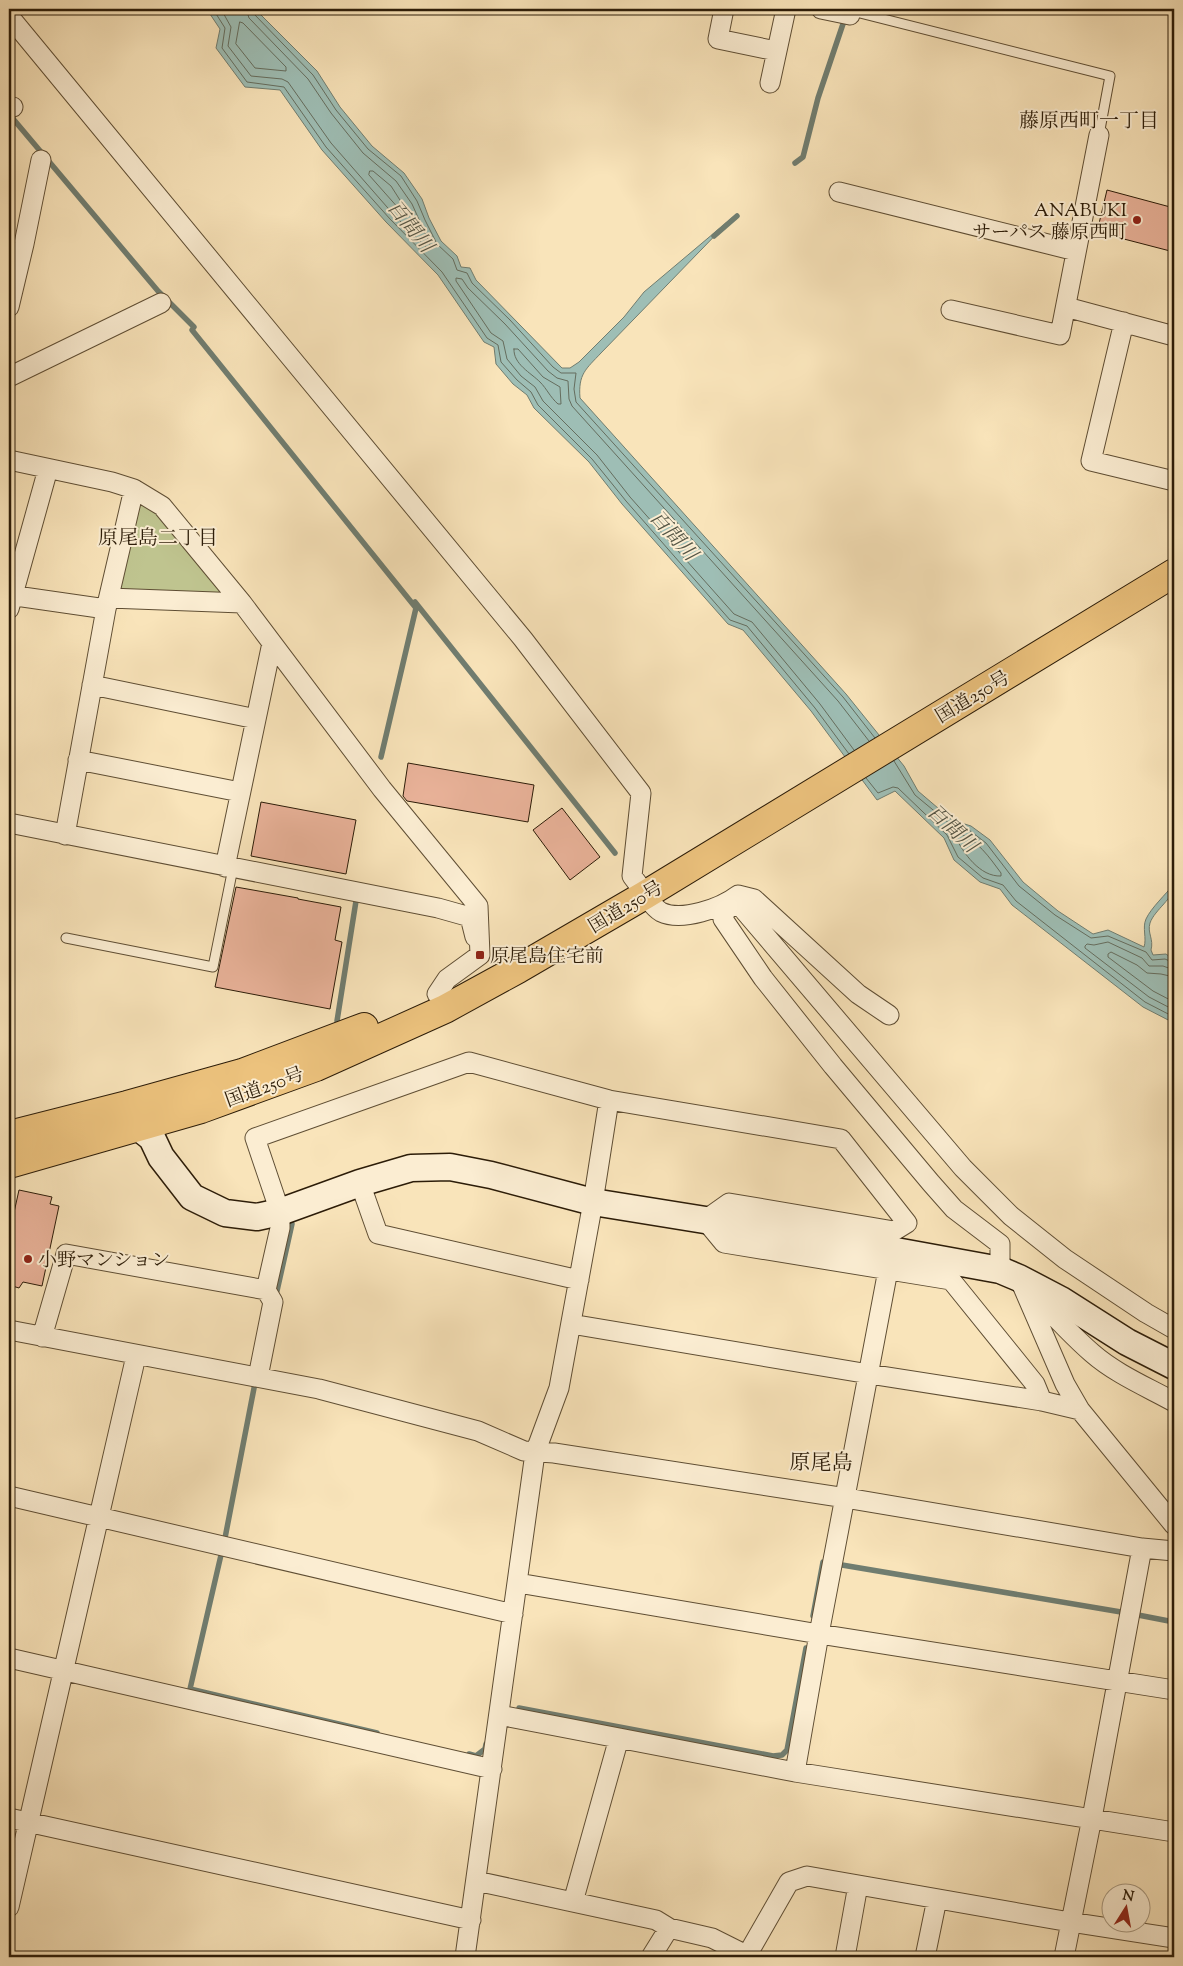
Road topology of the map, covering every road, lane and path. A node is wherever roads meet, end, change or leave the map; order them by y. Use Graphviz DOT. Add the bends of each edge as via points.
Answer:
graph roads {
  1 [pos="724,9"];
  2 [pos="786,9"];
  3 [pos="822,9"];
  4 [pos="849,14"];
  5 [pos="9,16"];
  6 [pos="776,51"];
  7 [pos="770,83"];
  8 [pos="1099,135"];
  9 [pos="41,160"];
  10 [pos="839,192"];
  11 [pos="16,242"];
  12 [pos="1076,251"];
  13 [pos="160,304"];
  14 [pos="9,307"];
  15 [pos="1066,307"];
  16 [pos="951,310"];
  17 [pos="1124,322"];
  18 [pos="1174,336"];
  19 [pos="9,377"];
  20 [pos="9,460"];
  21 [pos="48,469"];
  22 [pos="1174,481"];
  23 [pos="134,489"];
  24 [pos="1166,571"];
  25 [pos="10,600"];
  26 [pos="242,603"];
  27 [pos="108,604"];
  28 [pos="272,643"];
  29 [pos="92,685"];
  30 [pos="256,719"];
  31 [pos="78,760"];
  32 [pos="240,792"];
  33 [pos="9,823"];
  34 [pos="65,835"];
  35 [pos="229,868"];
  36 [pos="648,886"];
  37 [pos="728,903"];
  38 [pos="66,938"];
  39 [pos="480,955"];
  40 [pos="437,994"];
  41 [pos="889,1015"];
  42 [pos="609,1100"];
  43 [pos="137,1126"];
  44 [pos="9,1135"];
  45 [pos="9,1164"];
  46 [pos="360,1183"];
  47 [pos="593,1202"];
  48 [pos="280,1212"];
  49 [pos="705,1220"];
  50 [pos="888,1270"];
  51 [pos="1010,1274"];
  52 [pos="580,1280"];
  53 [pos="266,1290"];
  54 [pos="571,1324"];
  55 [pos="1174,1329"];
  56 [pos="9,1330"];
  57 [pos="42,1337"];
  58 [pos="136,1356"];
  59 [pos="1174,1366"];
  60 [pos="869,1374"];
  61 [pos="258,1377"];
  62 [pos="1042,1401"];
  63 [pos="1174,1402"];
  64 [pos="1080,1410"];
  65 [pos="536,1453"];
  66 [pos="9,1496"];
  67 [pos="846,1498"];
  68 [pos="98,1516"];
  69 [pos="1174,1525"];
  70 [pos="1142,1548"];
  71 [pos="1174,1552"];
  72 [pos="518,1583"];
  73 [pos="513,1614"];
  74 [pos="819,1634"];
  75 [pos="9,1658"];
  76 [pos="63,1670"];
  77 [pos="1117,1682"];
  78 [pos="1174,1690"];
  79 [pos="499,1715"];
  80 [pos="619,1738"];
  81 [pos="492,1769"];
  82 [pos="795,1772"];
  83 [pos="9,1818"];
  84 [pos="1092,1818"];
  85 [pos="27,1822"];
  86 [pos="1174,1832"];
  87 [pos="476,1881"];
  88 [pos="858,1885"];
  89 [pos="937,1899"];
  90 [pos="573,1902"];
  91 [pos="9,1907"];
  92 [pos="471,1920"];
  93 [pos="1070,1922"];
  94 [pos="669,1928"];
  95 [pos="1174,1938"];
  96 [pos="746,1956"];
  97 [pos="465,1957"];
  98 [pos="651,1957"];
  99 [pos="845,1957"];
  100 [pos="925,1957"];
  101 [pos="1064,1957"];
  1 -- 6 [label="street" via="718,39"];
  2 -- 6 [label="street"];
  3 -- 4 [label="street"];
  4 -- 8 [label="lane" via="1110,76"];
  5 -- 36 [label="street" via="516,631 641,793 632,876"];
  6 -- 7 [label="street"];
  8 -- 12 [label="street"];
  9 -- 11 [label="street"];
  10 -- 12 [label="street"];
  11 -- 14 [label="street"];
  12 -- 15 [label="street"];
  13 -- 19 [label="street"];
  15 -- 16 [label="street" via="1060,335"];
  15 -- 17 [label="street"];
  17 -- 18 [label="street"];
  17 -- 22 [label="street" via="1091,461"];
  20 -- 21 [label="street"];
  21 -- 23 [label="street"];
  21 -- 25 [label="street"];
  23 -- 26 [label="street" via="162,506"];
  23 -- 27 [label="street"];
  24 -- 36 [label="highway, 国道250号"];
  25 -- 27 [label="street"];
  26 -- 27 [label="street"];
  26 -- 28 [label="street"];
  27 -- 29 [label="street"];
  28 -- 30 [label="street"];
  28 -- 39 [label="street" via="382,789 478,906"];
  29 -- 30 [label="street"];
  29 -- 31 [label="street"];
  30 -- 32 [label="street"];
  31 -- 32 [label="street"];
  31 -- 34 [label="street"];
  32 -- 35 [label="street"];
  33 -- 34 [label="street"];
  34 -- 35 [label="street"];
  35 -- 38 [label="lane" via="213,967"];
  35 -- 39 [label="street" via="470,917"];
  36 -- 37 [label="street" via="661,912 679,915 702,912"];
  36 -- 40 [label="highway, 国道250号"];
  36 -- 43 [label="highway, 国道250号" via="510,974 394,1033 316,1067 201,1109"];
  37 -- 41 [label="street" via="738,895 754,899 858,994"];
  37 -- 51 [label="street" via="722,919 762,978 937,1189 954,1208 1000,1244"];
  37 -- 55 [label="street" via="742,908 963,1168 1011,1216 1065,1259"];
  39 -- 40 [label="street" via="447,979"];
  40 -- 44 [label="highway, 国道250号" via="357,1030 242,1073"];
  42 -- 47 [label="street"];
  42 -- 48 [label="street" via="469,1062 255,1138"];
  42 -- 49 [label="street" via="840,1139 907,1223 894,1231 729,1203"];
  43 -- 45 [label="highway, 国道250号"];
  43 -- 48 [label="street" via="152,1138 161,1157 192,1197 225,1213 257,1217"];
  46 -- 47 [label="street" via="411,1168 450,1166"];
  46 -- 48 [label="street"];
  46 -- 52 [label="street" via="378,1234"];
  47 -- 49 [label="street"];
  47 -- 52 [label="street"];
  48 -- 53 [label="street" via="280,1228"];
  49 -- 50 [label="street" via="724,1243"];
  49 -- 51 [label="street" via="885,1249"];
  50 -- 60 [label="street"];
  50 -- 62 [label="street" via="951,1280 1035,1384"];
  51 -- 59 [label="street"];
  51 -- 63 [label="street" via="1093,1354"];
  51 -- 64 [label="street"];
  52 -- 54 [label="street"];
  53 -- 57 [label="street" via="66,1254"];
  53 -- 61 [label="street" via="273,1302"];
  54 -- 60 [label="street"];
  54 -- 65 [label="street" via="559,1388"];
  56 -- 57 [label="street"];
  57 -- 58 [label="street"];
  58 -- 61 [label="street"];
  58 -- 68 [label="street"];
  60 -- 62 [label="street"];
  60 -- 67 [label="street"];
  61 -- 65 [label="street" via="319,1389 478,1431"];
  62 -- 64 [label="street"];
  64 -- 69 [label="street"];
  65 -- 67 [label="street" via="554,1453"];
  65 -- 72 [label="street"];
  66 -- 68 [label="street"];
  67 -- 70 [label="street"];
  67 -- 74 [label="street"];
  68 -- 73 [label="street"];
  68 -- 76 [label="street"];
  70 -- 71 [label="street"];
  70 -- 77 [label="street"];
  72 -- 73 [label="street"];
  72 -- 74 [label="street"];
  73 -- 79 [label="street"];
  74 -- 77 [label="street"];
  74 -- 82 [label="street"];
  75 -- 76 [label="street"];
  76 -- 81 [label="street"];
  76 -- 85 [label="street"];
  77 -- 78 [label="street"];
  77 -- 84 [label="street"];
  79 -- 80 [label="street"];
  79 -- 81 [label="street"];
  80 -- 82 [label="street"];
  80 -- 90 [label="street"];
  81 -- 87 [label="street"];
  82 -- 84 [label="street"];
  83 -- 85 [label="street"];
  84 -- 86 [label="street"];
  84 -- 93 [label="street"];
  85 -- 91 [label="street"];
  85 -- 92 [label="street"];
  87 -- 90 [label="street"];
  87 -- 92 [label="street"];
  88 -- 89 [label="street"];
  88 -- 96 [label="street" via="807,1876 789,1882"];
  88 -- 99 [label="street"];
  89 -- 93 [label="street"];
  89 -- 100 [label="street"];
  90 -- 94 [label="street" via="656,1920"];
  92 -- 97 [label="street"];
  93 -- 95 [label="street"];
  93 -- 101 [label="street"];
  94 -- 96 [label="street" via="712,1938"];
  94 -- 98 [label="street"];
}
